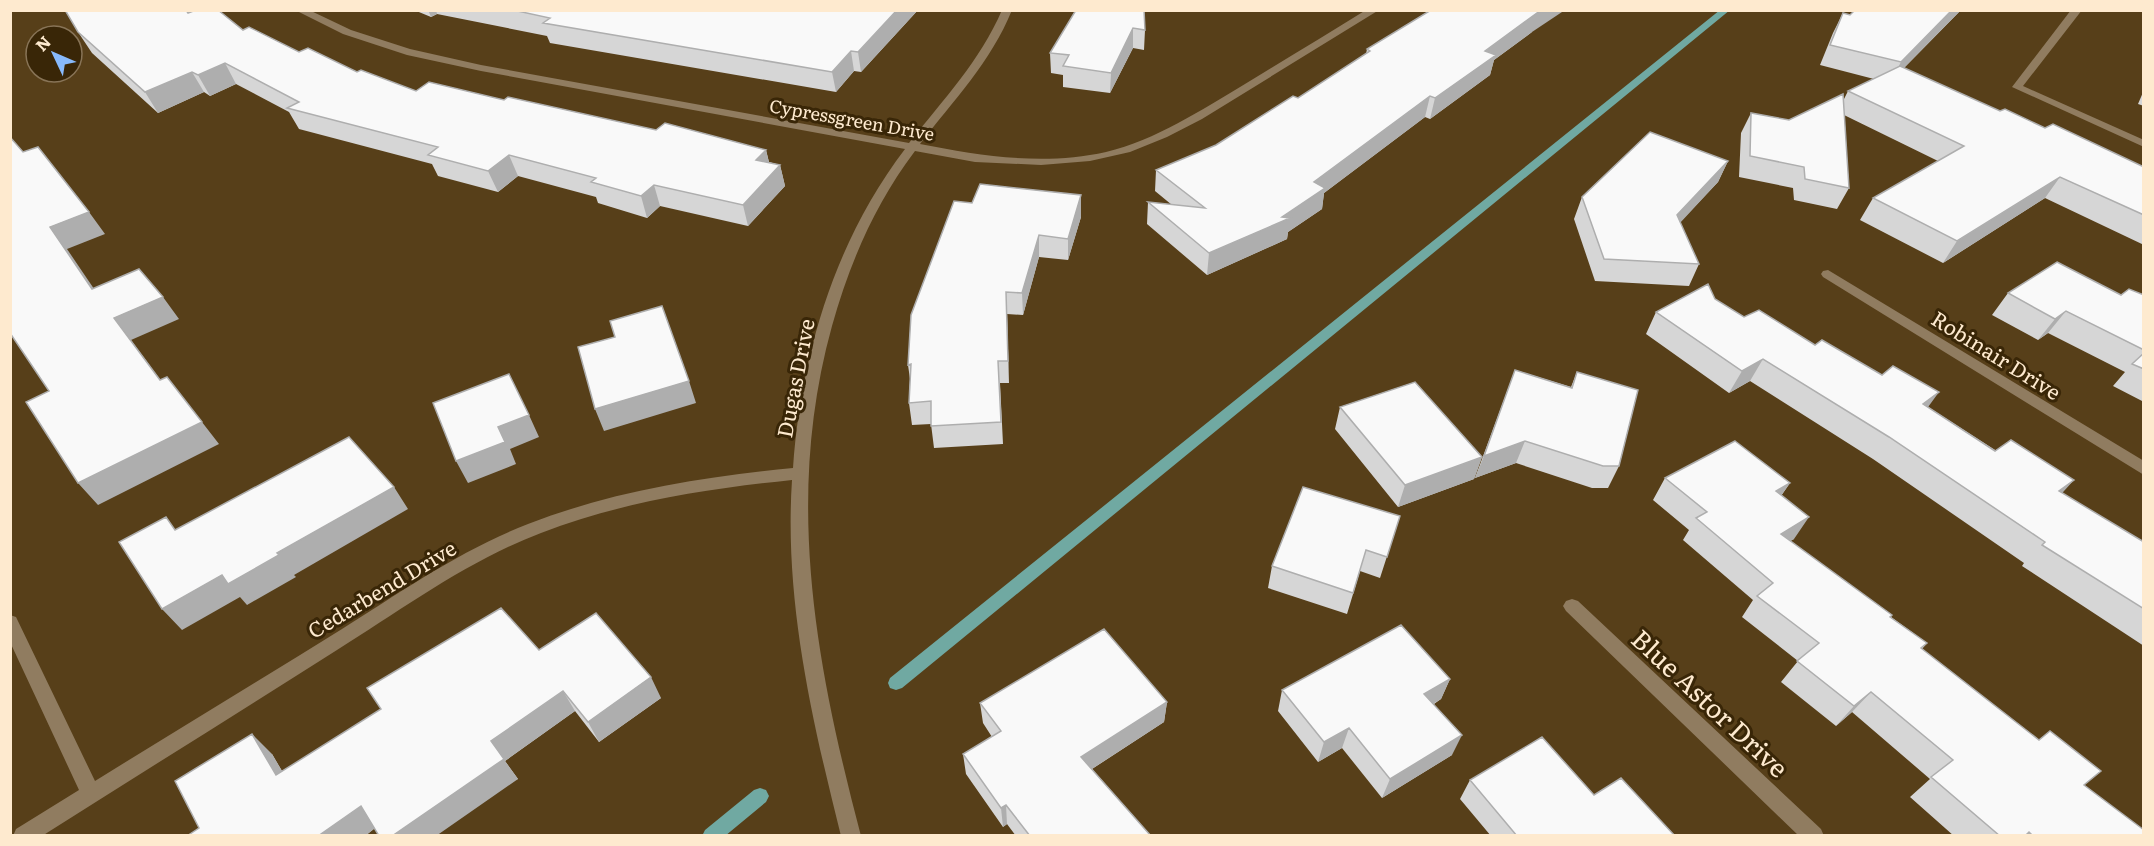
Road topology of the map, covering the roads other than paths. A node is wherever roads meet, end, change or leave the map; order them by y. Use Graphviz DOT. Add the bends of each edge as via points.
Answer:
graph roads {
  1 [pos="300,10"];
  2 [pos="1007,10"];
  3 [pos="1374,10"];
  4 [pos="2077,10"];
  5 [pos="2144,144"];
  6 [pos="912,147"];
  7 [pos="1828,274"];
  8 [pos="2144,469"];
  9 [pos="799,474"];
  10 [pos="1572,606"];
  11 [pos="10,622"];
  12 [pos="91,794"];
  13 [pos="23,836"];
  14 [pos="851,836"];
  15 [pos="1814,836"];
  1 -- 6 [label="street, Cypressgreen Drive" via="347,32 407,52"];
  2 -- 6 [label="street, Dugas Drive" via="971,75"];
  3 -- 6 [label="street, Cypressgreen Drive" via="1195,119 1134,147 1082,159 1029,162"];
  4 -- 5 [label="street" via="2017,87"];
  6 -- 9 [label="street, Dugas Drive" via="866,218 834,293 809,387"];
  7 -- 8 [label="street, Robinair Drive"];
  9 -- 12 [label="street, Cedarbend Drive" via="652,492 572,515 502,543"];
  9 -- 14 [label="street, Dugas Drive" via="806,636 819,712"];
  10 -- 15 [label="street, Blue Astor Drive"];
  11 -- 12 [label="street"];
  12 -- 13 [label="street, Cedarbend Drive"];
}
